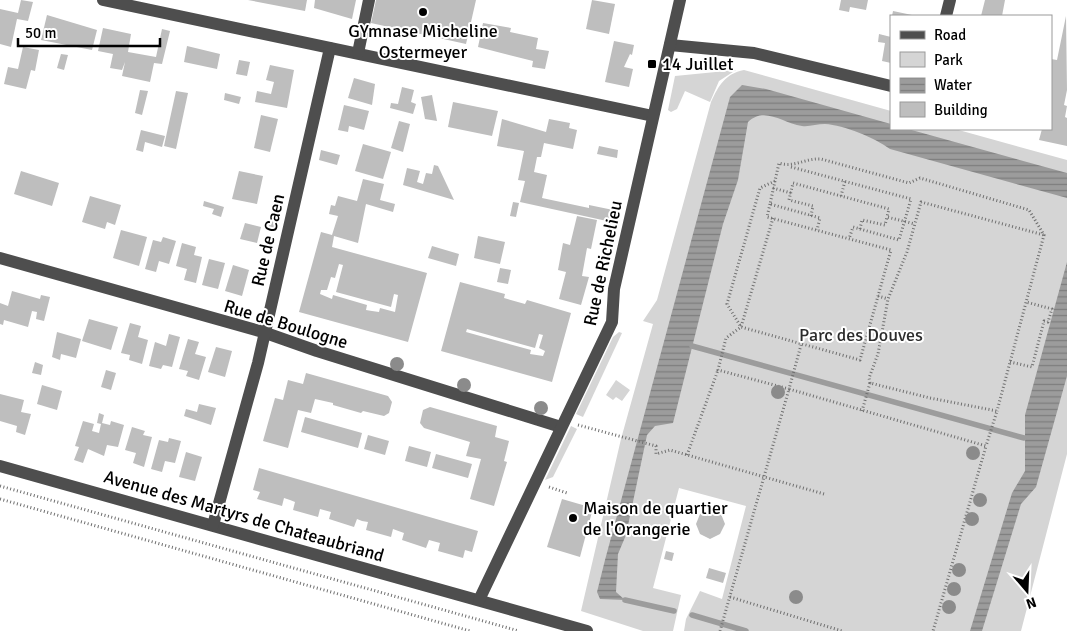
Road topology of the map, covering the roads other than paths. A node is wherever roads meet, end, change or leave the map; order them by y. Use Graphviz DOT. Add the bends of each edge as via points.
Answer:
graph roads {
  1 [pos="103,0"];
  2 [pos="370,0"];
  3 [pos="680,0"];
  4 [pos="950,0"];
  5 [pos="946,15"];
  6 [pos="670,45"];
  7 [pos="330,48"];
  8 [pos="358,53"];
  9 [pos="890,86"];
  10 [pos="653,116"];
  11 [pos="0,258"];
  12 [pos="263,332"];
  13 [pos="566,426"];
  14 [pos="0,466"];
  15 [pos="213,525"];
  16 [pos="479,600"];
  17 [pos="587,631"];
  1 -- 7 [label="street"];
  2 -- 8 [label="street"];
  3 -- 6 [label="street, Rue de Richelieu"];
  4 -- 5 [label="street"];
  6 -- 9 [label="street" via="754,54"];
  6 -- 10 [label="street, Rue de Richelieu"];
  7 -- 8 [label="street"];
  7 -- 12 [label="street, Rue de Caen"];
  8 -- 10 [label="street"];
  10 -- 13 [label="street, Rue de Richelieu" via="614,289 612,322"];
  11 -- 12 [label="street, Rue de Boulogne"];
  12 -- 13 [label="street, Rue de Boulogne" via="316,352"];
  12 -- 15 [label="street, Rue de Caen" via="258,363"];
  13 -- 16 [label="street, Rue de Richelieu"];
  14 -- 15 [label="street, Avenue des Martyrs de Chateaubriand"];
  15 -- 16 [label="street, Avenue des Martyrs de Chateaubriand"];
  16 -- 17 [label="street, Avenue des Martyrs de Chateaubriand"];
}
